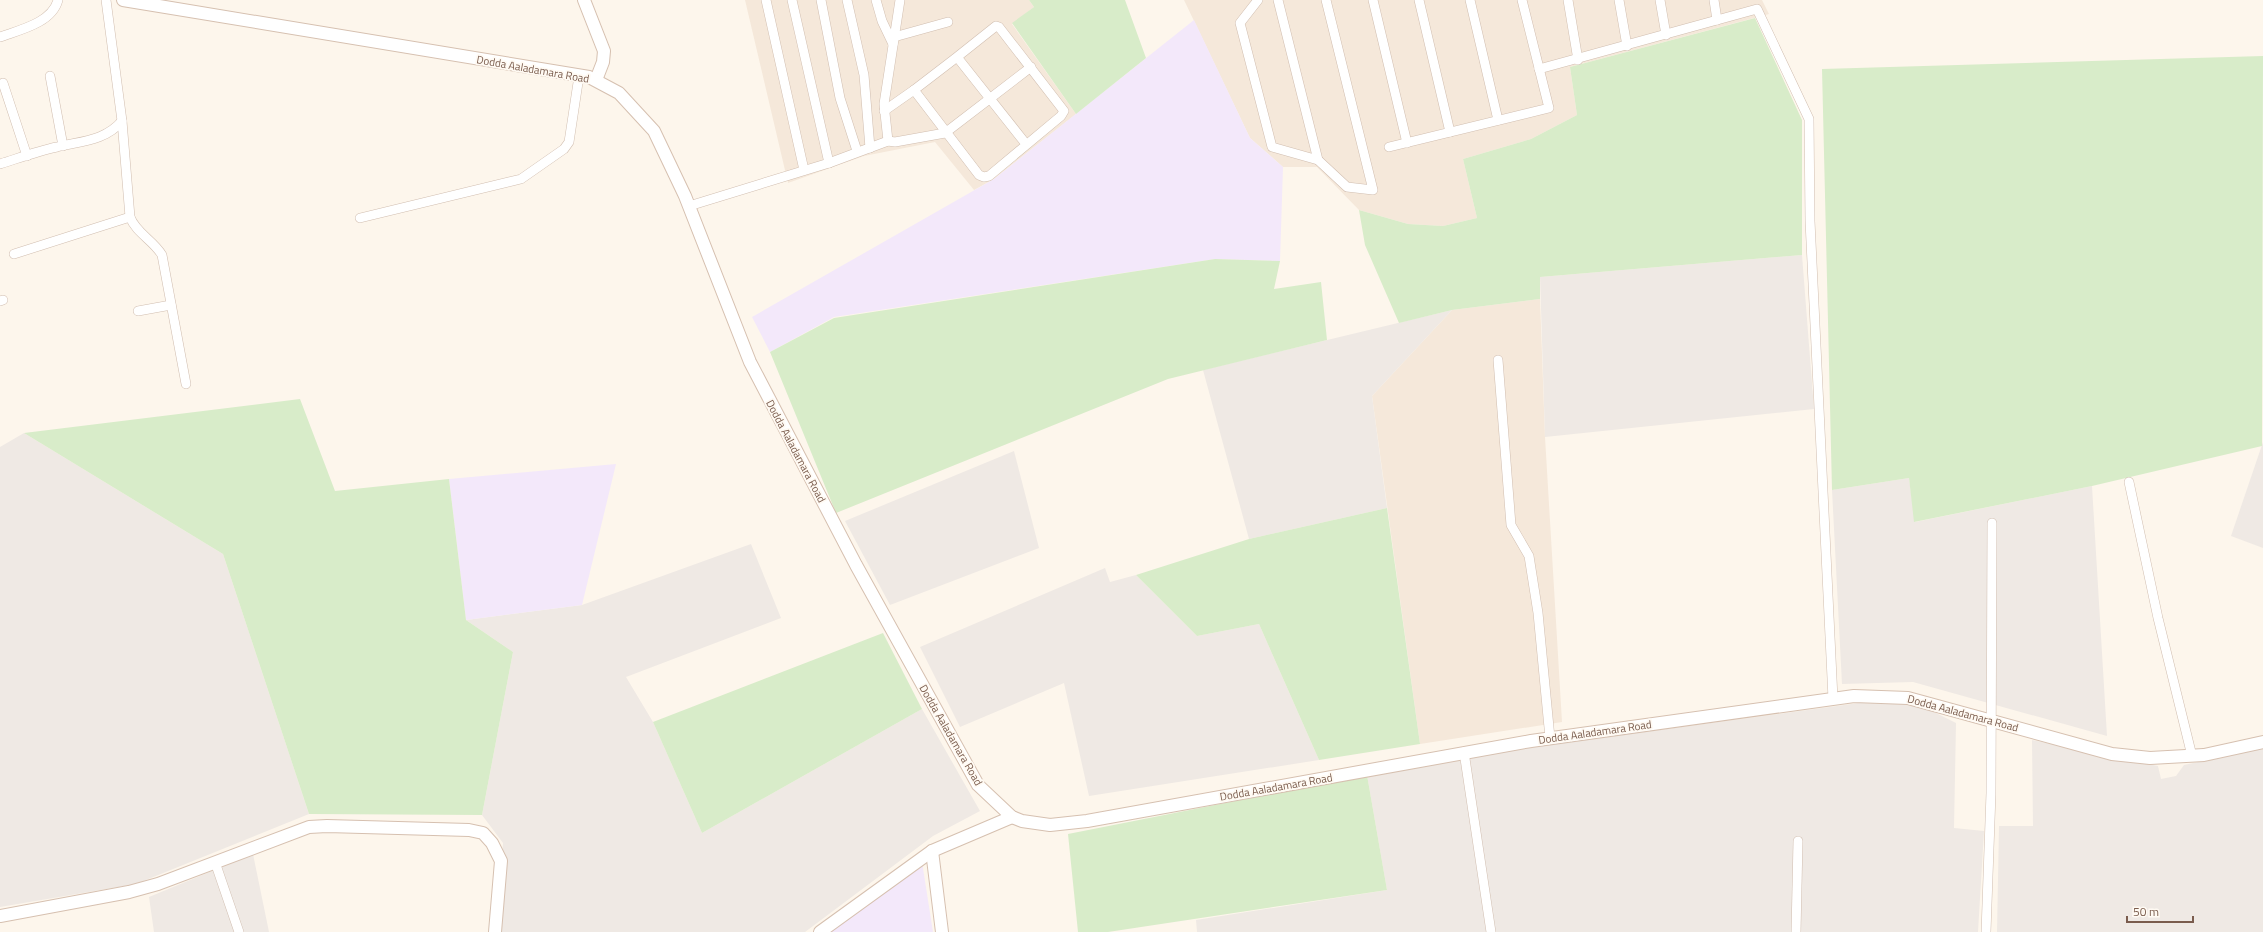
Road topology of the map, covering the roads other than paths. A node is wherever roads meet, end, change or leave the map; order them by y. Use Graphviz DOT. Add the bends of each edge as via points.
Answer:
graph roads {
  1 [pos="58,0"];
  2 [pos="106,0"];
  3 [pos="123,0"];
  4 [pos="584,0"];
  5 [pos="766,0"];
  6 [pos="792,0"];
  7 [pos="821,0"];
  8 [pos="847,0"];
  9 [pos="876,0"];
  10 [pos="900,0"];
  11 [pos="1258,0"];
  12 [pos="1278,0"];
  13 [pos="1326,0"];
  14 [pos="1373,0"];
  15 [pos="1419,0"];
  16 [pos="1470,0"];
  17 [pos="1522,0"];
  18 [pos="1568,0"];
  19 [pos="1619,0"];
  20 [pos="1660,0"];
  21 [pos="1714,0"];
  22 [pos="1717,20"];
  23 [pos="948,22"];
  24 [pos="1666,35"];
  25 [pos="0,37"];
  26 [pos="894,41"];
  27 [pos="1627,46"];
  28 [pos="957,57"];
  29 [pos="1578,60"];
  30 [pos="1031,67"];
  31 [pos="1539,69"];
  32 [pos="50,76"];
  33 [pos="579,76"];
  34 [pos="596,80"];
  35 [pos="3,83"];
  36 [pos="914,90"];
  37 [pos="991,100"];
  38 [pos="884,111"];
  39 [pos="1498,120"];
  40 [pos="122,121"];
  41 [pos="947,131"];
  42 [pos="1450,132"];
  43 [pos="888,140"];
  44 [pos="1407,143"];
  45 [pos="1026,144"];
  46 [pos="63,146"];
  47 [pos="1389,147"];
  48 [pos="870,148"];
  49 [pos="857,151"];
  50 [pos="27,156"];
  51 [pos="1318,160"];
  52 [pos="829,163"];
  53 [pos="0,164"];
  54 [pos="804,170"];
  55 [pos="689,206"];
  56 [pos="130,217"];
  57 [pos="360,218"];
  58 [pos="14,254"];
  59 [pos="171,306"];
  60 [pos="138,311"];
  61 [pos="1498,360"];
  62 [pos="186,384"];
  63 [pos="2129,482"];
  64 [pos="1992,523"];
  65 [pos="1833,699"];
  66 [pos="1989,720"];
  67 [pos="1550,738"];
  68 [pos="2263,742"];
  69 [pos="1464,752"];
  70 [pos="2192,756"];
  71 [pos="1012,817"];
  72 [pos="1798,841"];
  73 [pos="932,851"];
  74 [pos="215,862"];
  75 [pos="0,916"];
  76 [pos="239,932"];
  77 [pos="495,932"];
  78 [pos="820,932"];
  79 [pos="942,932"];
  80 [pos="1491,932"];
  81 [pos="1796,932"];
  82 [pos="1986,932"];
  1 -- 25 [label="street" via="51,13 43,19"];
  2 -- 40 [label="street"];
  3 -- 33 [label="main road, Dodda Aaladamara Road"];
  4 -- 34 [label="main road" via="604,51 604,62"];
  5 -- 54 [label="street"];
  6 -- 52 [label="street"];
  7 -- 49 [label="street" via="840,98"];
  8 -- 48 [label="street" via="864,75"];
  9 -- 26 [label="street" via="882,21"];
  10 -- 26 [label="street"];
  11 -- 51 [label="street" via="1240,23 1272,147"];
  12 -- 51 [label="street"];
  13 -- 51 [label="street" via="1373,190 1348,187"];
  14 -- 44 [label="street"];
  15 -- 42 [label="street"];
  16 -- 39 [label="street"];
  17 -- 31 [label="street"];
  18 -- 29 [label="street"];
  19 -- 27 [label="street"];
  20 -- 24 [label="street"];
  21 -- 22 [label="street"];
  22 -- 24 [label="street"];
  22 -- 65 [label="street" via="1757,9 1809,119 1810,221"];
  23 -- 26 [label="street"];
  24 -- 27 [label="street"];
  26 -- 38 [label="street"];
  27 -- 29 [label="street"];
  28 -- 30 [label="street" via="996,26 1000,27"];
  28 -- 36 [label="street"];
  28 -- 37 [label="street"];
  29 -- 31 [label="street"];
  30 -- 37 [label="street"];
  30 -- 45 [label="street" via="1064,111"];
  31 -- 39 [label="street" via="1549,108"];
  32 -- 46 [label="street"];
  33 -- 34 [label="main road, Dodda Aaladamara Road"];
  33 -- 57 [label="street" via="569,142 564,149 525,177"];
  34 -- 55 [label="main road, Dodda Aaladamara Road" via="619,92 654,131"];
  35 -- 50 [label="street"];
  36 -- 38 [label="street"];
  36 -- 41 [label="street"];
  37 -- 41 [label="street"];
  37 -- 45 [label="street"];
  38 -- 43 [label="street"];
  39 -- 42 [label="street"];
  40 -- 46 [label="street" via="114,131 94,140"];
  40 -- 56 [label="street"];
  41 -- 43 [label="street" via="942,135 895,142"];
  41 -- 45 [label="street" via="984,178"];
  42 -- 44 [label="street"];
  43 -- 48 [label="street"];
  44 -- 47 [label="street"];
  46 -- 50 [label="street"];
  48 -- 49 [label="street"];
  49 -- 52 [label="street"];
  50 -- 53 [label="street"];
  52 -- 54 [label="street"];
  54 -- 55 [label="street"];
  55 -- 71 [label="main road, Dodda Aaladamara Road" via="750,362 795,451 978,785"];
  56 -- 58 [label="street"];
  56 -- 59 [label="street" via="133,226 162,255"];
  59 -- 60 [label="street"];
  59 -- 62 [label="street"];
  61 -- 67 [label="street" via="1510,525 1530,556"];
  63 -- 70 [label="street" via="2158,618"];
  64 -- 66 [label="street"];
  65 -- 66 [label="main road, Dodda Aaladamara Road" via="1854,696 1908,698"];
  65 -- 67 [label="main road, Dodda Aaladamara Road"];
  66 -- 70 [label="main road, Dodda Aaladamara Road" via="2112,754 2150,758"];
  66 -- 82 [label="street" via="1991,793"];
  67 -- 69 [label="main road, Dodda Aaladamara Road"];
  68 -- 70 [label="main road, Dodda Aaladamara Road"];
  69 -- 71 [label="main road, Dodda Aaladamara Road" via="1087,821 1050,825 1022,822"];
  69 -- 80 [label="street"];
  71 -- 73 [label="main road"];
  72 -- 81 [label="street"];
  73 -- 78 [label="main road"];
  73 -- 79 [label="main road"];
  74 -- 75 [label="main road" via="130,892"];
  74 -- 76 [label="street"];
  74 -- 77 [label="main road" via="310,827 469,830 483,833 501,861"];
}
